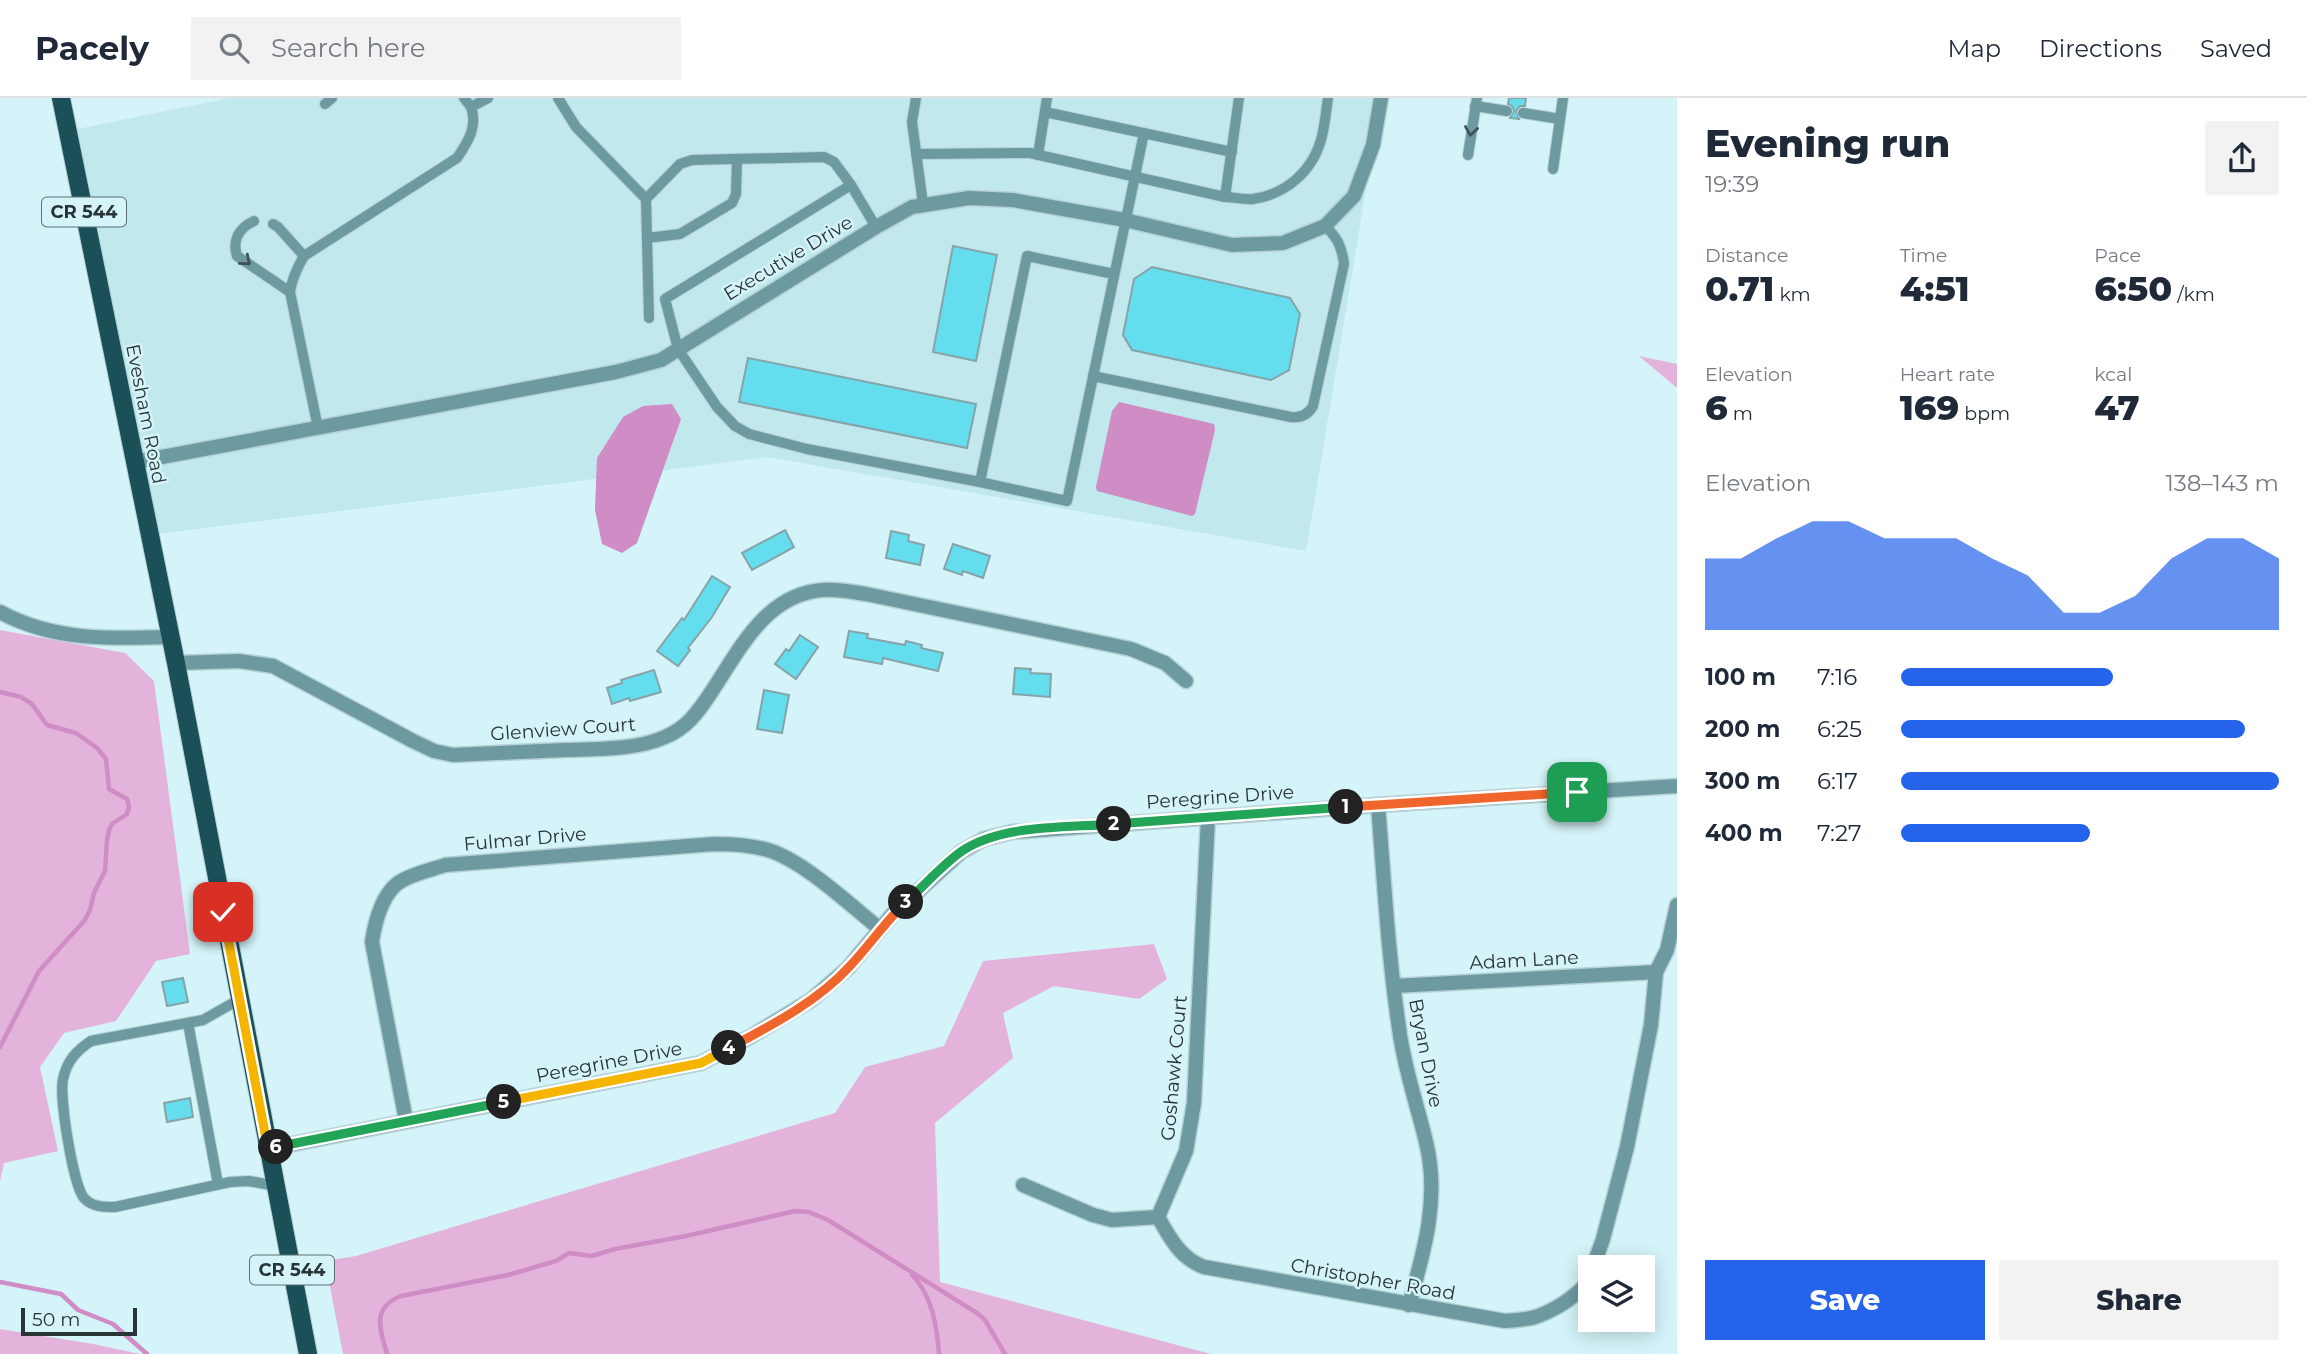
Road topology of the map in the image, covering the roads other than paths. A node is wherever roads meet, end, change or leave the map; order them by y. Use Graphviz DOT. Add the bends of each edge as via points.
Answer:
graph roads {
  1 [pos="61,98"];
  2 [pos="488,98"];
  3 [pos="558,98"];
  4 [pos="916,98"];
  5 [pos="1047,98"];
  6 [pos="1239,98"];
  7 [pos="1328,98"];
  8 [pos="1381,98"];
  9 [pos="1563,98"];
  10 [pos="468,102"];
  11 [pos="1476,102"];
  12 [pos="1507,111"];
  13 [pos="1045,112"];
  14 [pos="1523,113"];
  15 [pos="1560,119"];
  16 [pos="1144,133"];
  17 [pos="1231,152"];
  18 [pos="916,154"];
  19 [pos="1038,155"];
  20 [pos="1468,155"];
  21 [pos="737,160"];
  22 [pos="1553,169"];
  23 [pos="1135,176"];
  24 [pos="851,185"];
  25 [pos="1226,197"];
  26 [pos="646,199"];
  27 [pos="923,204"];
  28 [pos="1125,220"];
  29 [pos="254,221"];
  30 [pos="273,224"];
  31 [pos="1325,226"];
  32 [pos="876,227"];
  33 [pos="647,238"];
  34 [pos="304,257"];
  35 [pos="1114,274"];
  36 [pos="290,292"];
  37 [pos="649,318"];
  38 [pos="678,349"];
  39 [pos="1093,376"];
  40 [pos="318,428"];
  41 [pos="135,462"];
  42 [pos="980,482"];
  43 [pos="0,612"];
  44 [pos="170,637"];
  45 [pos="176,663"];
  46 [pos="1186,681"];
  47 [pos="1677,786"];
  48 [pos="1378,805"];
  49 [pos="1208,817"];
  50 [pos="1677,905"];
  51 [pos="880,929"];
  52 [pos="1656,972"];
  53 [pos="1394,986"];
  54 [pos="240,999"];
  55 [pos="188,1023"];
  56 [pos="406,1121"];
  57 [pos="268,1149"];
  58 [pos="218,1184"];
  59 [pos="1023,1185"];
  60 [pos="276,1186"];
  61 [pos="1158,1217"];
  62 [pos="1597,1255"];
  63 [pos="1578,1291"];
  64 [pos="1409,1305"];
  65 [pos="308,1354"];
  1 -- 41 [label="main road, Evesham Road / CR 544"];
  2 -- 10 [label="lane"];
  3 -- 26 [label="lane" via="576,127"];
  4 -- 18 [label="lane" via="912,122"];
  5 -- 13 [label="lane"];
  6 -- 17 [label="lane"];
  7 -- 25 [label="lane" via="1312,162 1296,181 1275,194"];
  8 -- 31 [label="street, Executive Drive" via="1373,145 1354,196"];
  9 -- 15 [label="lane"];
  10 -- 34 [label="lane" via="473,128 457,158"];
  11 -- 12 [label="lane"];
  11 -- 20 [label="lane, one-way"];
  13 -- 16 [label="lane"];
  13 -- 19 [label="lane"];
  14 -- 15 [label="lane"];
  15 -- 22 [label="lane"];
  16 -- 17 [label="lane"];
  16 -- 23 [label="lane"];
  17 -- 25 [label="lane"];
  18 -- 19 [label="lane"];
  18 -- 27 [label="lane"];
  19 -- 23 [label="lane"];
  21 -- 24 [label="lane" via="824,158 834,162"];
  21 -- 26 [label="lane" via="680,164"];
  21 -- 33 [label="lane" via="732,202 680,234"];
  23 -- 25 [label="lane"];
  23 -- 28 [label="lane"];
  24 -- 32 [label="lane"];
  24 -- 38 [label="lane" via="665,299"];
  26 -- 33 [label="lane"];
  27 -- 28 [label="street, Executive Drive" via="969,198 1013,200"];
  27 -- 32 [label="street, Executive Drive"];
  28 -- 31 [label="street, Executive Drive" via="1232,246 1283,243"];
  28 -- 35 [label="lane"];
  29 -- 36 [label="lane, one-way" via="236,239 237,256"];
  30 -- 34 [label="lane"];
  31 -- 39 [label="lane" via="1339,243 1344,264 1313,406 1307,414 1291,417"];
  32 -- 38 [label="street, Executive Drive"];
  33 -- 37 [label="lane"];
  34 -- 36 [label="lane"];
  35 -- 39 [label="lane"];
  35 -- 42 [label="lane" via="1027,256"];
  36 -- 40 [label="lane"];
  38 -- 40 [label="street, Executive Drive" via="616,372"];
  38 -- 42 [label="lane" via="717,407 749,434"];
  39 -- 42 [label="lane" via="1067,501"];
  40 -- 41 [label="street, Executive Drive"];
  41 -- 44 [label="main road, Evesham Road / CR 544"];
  43 -- 44 [label="street" via="37,628 85,637"];
  44 -- 45 [label="main road, Evesham Road / CR 544"];
  45 -- 46 [label="street, Glenview Court" via="239,661 272,666 413,741 453,755 609,749 664,738 695,717 749,633 765,617 801,594 823,590 866,594 1131,649 1165,663"];
  45 -- 54 [label="main road, Evesham Road / CR 544"];
  47 -- 48 [label="street, Peregrine Drive"];
  48 -- 49 [label="street, Peregrine Drive"];
  48 -- 53 [label="street, Bryan Drive"];
  49 -- 51 [label="street, Peregrine Drive" via="1012,832 984,839 961,852"];
  49 -- 61 [label="street, Goshawk Court" via="1194,1103 1186,1152"];
  50 -- 52 [label="street" via="1667,950"];
  51 -- 56 [label="street, Peregrine Drive" via="848,968 811,1000 701,1063"];
  51 -- 56 [label="street, Fulmar Drive" via="800,866 770,850 741,845 445,865 404,879 384,902 372,942"];
  52 -- 53 [label="street, Adam Lane"];
  52 -- 62 [label="street" via="1651,1026 1627,1147"];
  53 -- 64 [label="street, Bryan Drive" via="1431,1185 1432,1213"];
  54 -- 55 [label="lane" via="203,1020"];
  54 -- 57 [label="main road, CR 544"];
  55 -- 58 [label="lane"];
  55 -- 58 [label="lane" via="91,1041 75,1051 62,1081 74,1169 83,1196 102,1207"];
  56 -- 57 [label="street, Peregrine Drive"];
  57 -- 60 [label="main road, CR 544"];
  58 -- 60 [label="lane" via="249,1181"];
  59 -- 61 [label="street" via="1112,1220"];
  60 -- 65 [label="main road, CR 544"];
  61 -- 64 [label="street, Christopher Road" via="1173,1244 1191,1262 1204,1267"];
  63 -- 64 [label="street, Christopher Road" via="1537,1317 1505,1321"];
}
